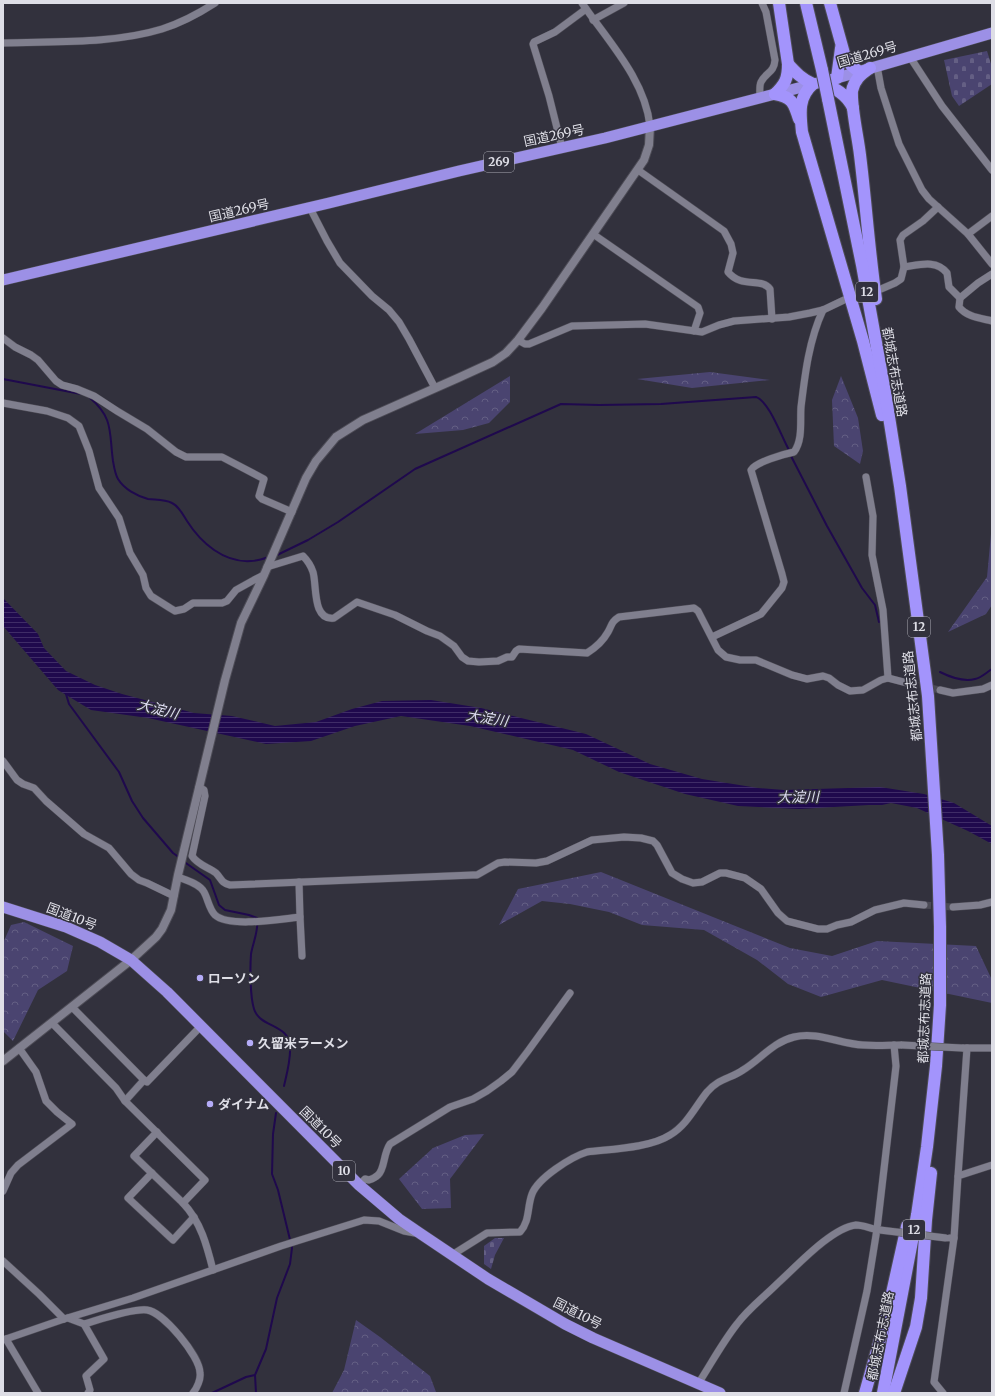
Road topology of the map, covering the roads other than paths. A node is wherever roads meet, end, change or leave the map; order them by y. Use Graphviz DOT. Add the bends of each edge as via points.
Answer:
graph roads {
  1 [pos="214,3"];
  2 [pos="624,3"];
  3 [pos="762,3"];
  4 [pos="779,3"];
  5 [pos="806,3"];
  6 [pos="830,3"];
  7 [pos="584,6"];
  8 [pos="593,20"];
  9 [pos="992,33"];
  10 [pos="841,42"];
  11 [pos="3,43"];
  12 [pos="910,57"];
  13 [pos="788,64"];
  14 [pos="869,68"];
  15 [pos="837,78"];
  16 [pos="817,83"];
  17 [pos="774,94"];
  18 [pos="760,98"];
  19 [pos="854,112"];
  20 [pos="650,126"];
  21 [pos="802,132"];
  22 [pos="562,148"];
  23 [pos="638,170"];
  24 [pos="992,170"];
  25 [pos="938,207"];
  26 [pos="310,208"];
  27 [pos="992,216"];
  28 [pos="593,234"];
  29 [pos="968,234"];
  30 [pos="992,264"];
  31 [pos="904,267"];
  32 [pos="992,274"];
  33 [pos="3,280"];
  34 [pos="881,289"];
  35 [pos="960,298"];
  36 [pos="844,300"];
  37 [pos="823,310"];
  38 [pos="772,318"];
  39 [pos="992,321"];
  40 [pos="694,331"];
  41 [pos="3,338"];
  42 [pos="518,340"];
  43 [pos="435,388"];
  44 [pos="3,403"];
  45 [pos="866,477"];
  46 [pos="900,486"];
  47 [pos="292,512"];
  48 [pos="269,564"];
  49 [pos="264,575"];
  50 [pos="712,637"];
  51 [pos="888,678"];
  52 [pos="911,684"];
  53 [pos="992,684"];
  54 [pos="940,690"];
  55 [pos="3,761"];
  56 [pos="199,787"];
  57 [pos="178,876"];
  58 [pos="299,882"];
  59 [pos="174,896"];
  60 [pos="992,902"];
  61 [pos="924,905"];
  62 [pos="3,907"];
  63 [pos="953,907"];
  64 [pos="300,917"];
  65 [pos="302,956"];
  66 [pos="131,960"];
  67 [pos="570,993"];
  68 [pos="72,1007"];
  69 [pos="52,1022"];
  70 [pos="201,1026"];
  71 [pos="894,1045"];
  72 [pos="19,1048"];
  73 [pos="965,1048"];
  74 [pos="992,1048"];
  75 [pos="3,1061"];
  76 [pos="936,1066"];
  77 [pos="144,1080"];
  78 [pos="125,1101"];
  79 [pos="157,1132"];
  80 [pos="992,1165"];
  81 [pos="152,1173"];
  82 [pos="958,1176"];
  83 [pos="359,1185"];
  84 [pos="3,1190"];
  85 [pos="183,1203"];
  86 [pos="194,1217"];
  87 [pos="878,1230"];
  88 [pos="421,1234"];
  89 [pos="954,1238"];
  90 [pos="452,1255"];
  91 [pos="3,1262"];
  92 [pos="214,1270"];
  93 [pos="66,1318"];
  94 [pos="84,1324"];
  95 [pos="4,1339"];
  96 [pos="698,1384"];
  97 [pos="38,1393"];
  98 [pos="88,1393"];
  99 [pos="193,1393"];
  100 [pos="720,1393"];
  101 [pos="844,1393"];
  102 [pos="865,1393"];
  103 [pos="883,1393"];
  104 [pos="894,1393"];
  105 [pos="943,1393"];
  1 -- 11 [label="street" via="174,24 132,36"];
  2 -- 8 [label="street"];
  3 -- 18 [label="street" via="775,60 774,68 762,81"];
  4 -- 13 [label="highway"];
  5 -- 46 [label="highway, 都城志布志道路 / 12, bridge" via="862,265"];
  6 -- 10 [label="highway"];
  7 -- 8 [label="street"];
  7 -- 22 [label="street" via="555,32 533,44"];
  8 -- 20 [label="street" via="632,77"];
  9 -- 12 [label="highway, 国道269号 / 269"];
  10 -- 14 [label="highway" via="845,57 851,65"];
  10 -- 15 [label="highway"];
  12 -- 14 [label="highway, 国道269号 / 269"];
  12 -- 24 [label="street" via="942,106"];
  13 -- 16 [label="highway" via="803,80"];
  13 -- 17 [label="highway" via="785,82"];
  14 -- 15 [label="highway, 国道269号 / 269"];
  14 -- 19 [label="highway" via="854,84"];
  14 -- 25 [label="street" via="881,88 898,144 922,190"];
  15 -- 16 [label="highway, 国道269号 / 269"];
  16 -- 17 [label="highway, 国道269号 / 269"];
  16 -- 19 [label="highway" via="834,88 846,97"];
  16 -- 21 [label="highway" via="804,93 800,116"];
  17 -- 18 [label="highway, 国道269号 / 269"];
  17 -- 21 [label="highway" via="791,100"];
  18 -- 20 [label="highway, 国道269号 / 269"];
  19 -- 46 [label="highway"];
  20 -- 22 [label="highway, 国道269号 / 269"];
  20 -- 23 [label="street" via="648,152"];
  21 -- 46 [label="highway" via="863,341"];
  22 -- 26 [label="highway, 国道269号 / 269"];
  23 -- 28 [label="street"];
  23 -- 38 [label="street" via="724,231 733,253 728,272 742,282 764,284 770,289"];
  25 -- 29 [label="street"];
  25 -- 31 [label="street" via="902,235 900,240"];
  26 -- 33 [label="highway, 国道269号 / 269"];
  26 -- 43 [label="street" via="340,263 399,322"];
  27 -- 29 [label="street"];
  28 -- 40 [label="street" via="698,307 700,313"];
  28 -- 42 [label="street"];
  29 -- 30 [label="street"];
  31 -- 34 [label="street" via="901,279"];
  31 -- 35 [label="street" via="938,265 947,273 948,287"];
  32 -- 35 [label="street"];
  35 -- 39 [label="street" via="959,306 963,311 970,316"];
  36 -- 37 [label="street"];
  37 -- 38 [label="street"];
  37 -- 50 [label="street" via="816,325 809,355 797,448 794,452 754,465 752,470 782,574 782,588 761,614"];
  38 -- 40 [label="street" via="734,321 702,332"];
  40 -- 42 [label="street" via="645,324 572,326 529,344"];
  41 -- 47 [label="street" via="38,360 62,385 94,396 147,429 176,452 186,457 222,457 264,479 258,496"];
  42 -- 43 [label="street" via="493,362"];
  43 -- 47 [label="street" via="363,420 336,437 316,460"];
  44 -- 49 [label="street" via="47,411 68,418 79,426 99,488 119,518 130,553 143,575 146,588 152,596 170,608 175,611 184,609 192,603 222,603 236,590"];
  45 -- 51 [label="street" via="873,516 872,555 883,610"];
  46 -- 76 [label="highway, 都城志布志道路 / 12" via="928,696 933,767 940,927 940,1005"];
  47 -- 48 [label="street"];
  48 -- 49 [label="street"];
  48 -- 50 [label="street" via="303,556 313,572 318,605 325,617 334,618 358,602 395,615 440,636 454,646 462,657 474,662 498,661 512,657 520,649 587,653 601,641 614,620 619,617 685,608 694,608 698,611"];
  49 -- 56 [label="street" via="241,623"];
  50 -- 51 [label="street" via="718,650 726,657 756,660 807,679 824,676 850,690 863,690"];
  51 -- 52 [label="street"];
  53 -- 54 [label="street" via="983,689 953,693"];
  55 -- 59 [label="street" via="17,780 34,788 84,834 109,848 131,874"];
  56 -- 57 [label="street"];
  56 -- 58 [label="street" via="204,790 205,796 192,852 195,861 215,873 224,884"];
  57 -- 59 [label="street"];
  57 -- 64 [label="street" via="201,888 215,915 221,919 250,923"];
  58 -- 61 [label="street" via="473,875 498,863 542,863 592,840 624,837 653,841 672,873 693,883 702,882 720,873 745,878 761,889 787,921 818,929 851,922 875,910 904,903"];
  58 -- 64 [label="street"];
  59 -- 66 [label="street" via="162,929"];
  60 -- 63 [label="street"];
  62 -- 66 [label="highway, 国道10号 / 10" via="66,927 100,942"];
  64 -- 65 [label="street"];
  66 -- 68 [label="street"];
  66 -- 70 [label="highway, 国道10号 / 10"];
  67 -- 83 [label="street" via="512,1072 487,1091 450,1107 390,1144 378,1175 369,1180 365,1179"];
  68 -- 69 [label="street"];
  68 -- 77 [label="street"];
  69 -- 72 [label="street"];
  69 -- 78 [label="street" via="116,1088"];
  70 -- 77 [label="street" via="146,1082"];
  70 -- 83 [label="highway, 国道10号 / 10"];
  71 -- 73 [label="street, bridge"];
  71 -- 87 [label="street" via="896,1066"];
  71 -- 90 [label="street" via="862,1045 809,1035 783,1040 769,1048 744,1070 717,1081 683,1125 670,1136 645,1144 578,1155 542,1180 534,1190 527,1220 520,1232 487,1233"];
  72 -- 75 [label="street"];
  72 -- 84 [label="street" via="36,1072 46,1101 72,1124 18,1165"];
  73 -- 74 [label="street"];
  73 -- 82 [label="street"];
  76 -- 102 [label="highway" via="913,1201 888,1311"];
  76 -- 103 [label="highway, 都城志布志道路 / 12" via="917,1215"];
  76 -- 104 [label="highway" via="933,1153 921,1298 916,1327"];
  77 -- 78 [label="street"];
  78 -- 79 [label="street"];
  79 -- 81 [label="street" via="134,1156"];
  79 -- 85 [label="street" via="205,1180"];
  80 -- 82 [label="street"];
  81 -- 85 [label="street"];
  81 -- 86 [label="street" via="128,1198 172,1240"];
  82 -- 89 [label="street"];
  83 -- 88 [label="highway, 国道10号 / 10"];
  85 -- 86 [label="street"];
  86 -- 92 [label="street" via="205,1240"];
  87 -- 89 [label="street, bridge"];
  87 -- 96 [label="street" via="856,1225 827,1239 814,1250 751,1307"];
  87 -- 101 [label="street"];
  88 -- 90 [label="highway, 国道10号 / 10"];
  88 -- 92 [label="street" via="404,1231 379,1221 364,1220"];
  89 -- 105 [label="street" via="934,1382"];
  90 -- 96 [label="highway, 国道10号 / 10" via="565,1324"];
  91 -- 93 [label="street"];
  92 -- 93 [label="street"];
  93 -- 94 [label="street"];
  93 -- 95 [label="street"];
  94 -- 98 [label="street" via="104,1359 86,1376 90,1390"];
  94 -- 99 [label="street" via="138,1310 147,1310 158,1315 181,1337 198,1361 200,1373 197,1388"];
  95 -- 97 [label="street"];
  96 -- 100 [label="highway, 国道10号 / 10"];
}
